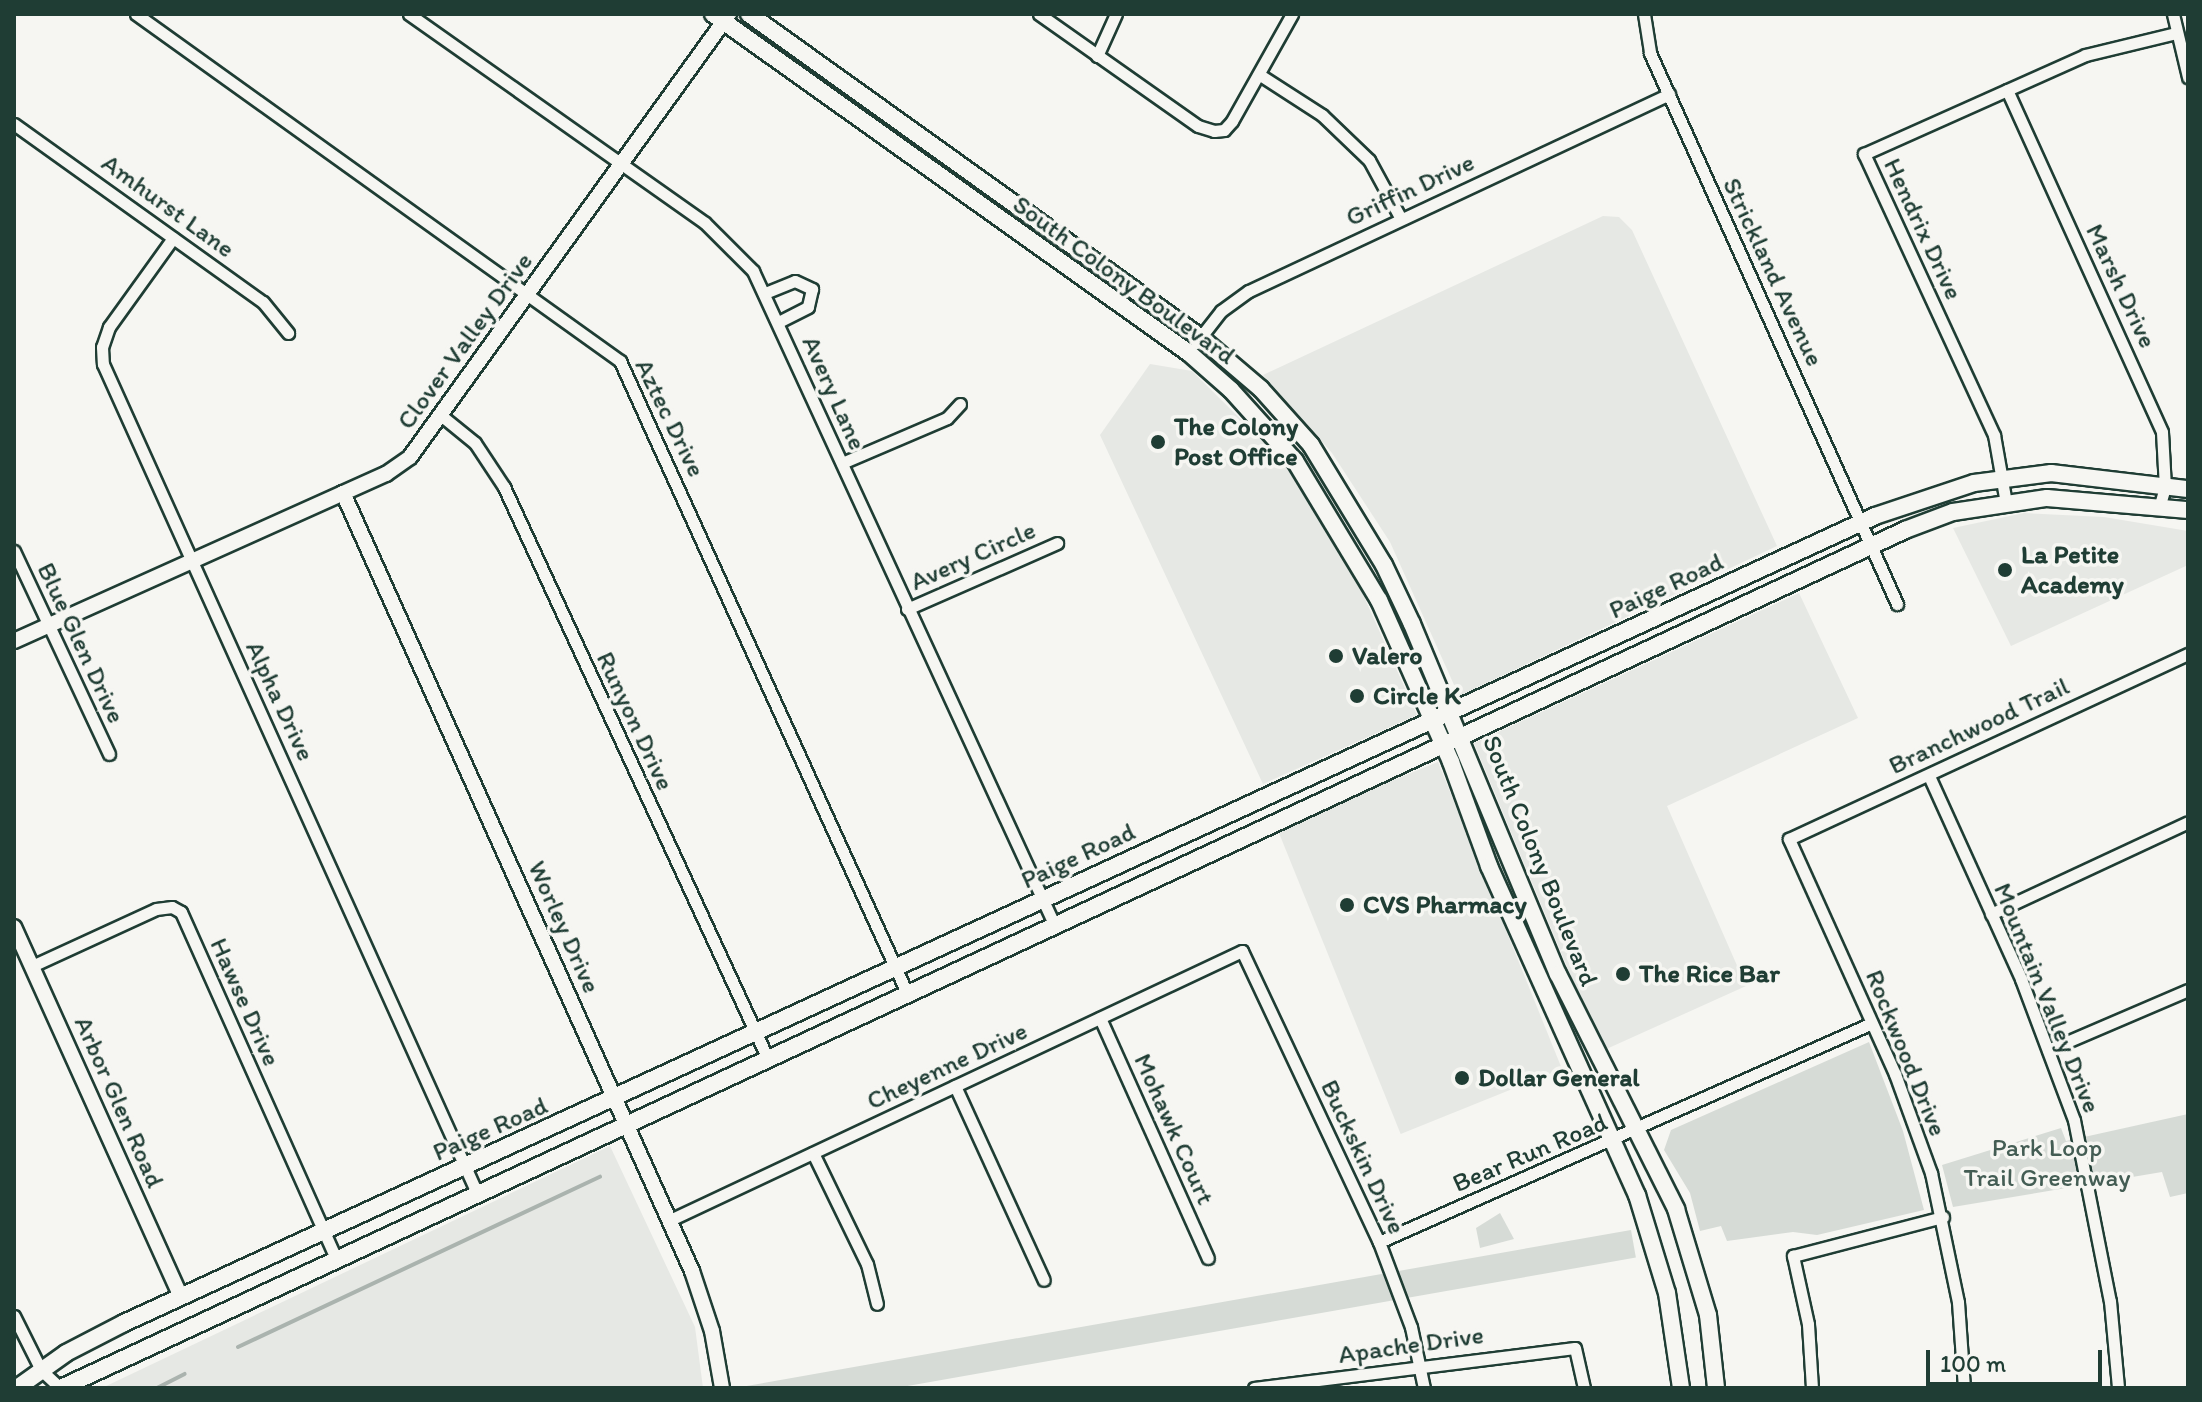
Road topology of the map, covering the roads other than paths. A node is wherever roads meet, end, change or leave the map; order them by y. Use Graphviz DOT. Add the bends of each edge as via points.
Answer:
graph roads {
  1 [pos="136,14"];
  2 [pos="409,14"];
  3 [pos="749,14"];
  4 [pos="1039,14"];
  5 [pos="1116,14"];
  6 [pos="1292,14"];
  7 [pos="1644,14"];
  8 [pos="2173,14"];
  9 [pos="722,16"];
  10 [pos="2176,33"];
  11 [pos="1097,56"];
  12 [pos="1260,75"];
  13 [pos="2188,77"];
  14 [pos="2007,90"];
  15 [pos="1669,94"];
  16 [pos="14,124"];
  17 [pos="620,165"];
  18 [pos="1009,200"];
  19 [pos="997,216"];
  20 [pos="1401,219"];
  21 [pos="173,238"];
  22 [pos="765,293"];
  23 [pos="530,294"];
  24 [pos="778,322"];
  25 [pos="288,333"];
  26 [pos="1200,337"];
  27 [pos="1189,353"];
  28 [pos="960,404"];
  29 [pos="1280,410"];
  30 [pos="443,417"];
  31 [pos="1275,436"];
  32 [pos="842,463"];
  33 [pos="2002,478"];
  34 [pos="2165,487"];
  35 [pos="2188,489"];
  36 [pos="1341,492"];
  37 [pos="343,493"];
  38 [pos="1325,503"];
  39 [pos="2006,503"];
  40 [pos="2159,508"];
  41 [pos="2188,510"];
  42 [pos="1863,521"];
  43 [pos="1057,543"];
  44 [pos="1873,545"];
  45 [pos="14,551"];
  46 [pos="191,562"];
  47 [pos="1897,604"];
  48 [pos="907,609"];
  49 [pos="1650,620"];
  50 [pos="47,626"];
  51 [pos="14,641"];
  52 [pos="1661,644"];
  53 [pos="2188,654"];
  54 [pos="1452,712"];
  55 [pos="1432,721"];
  56 [pos="1462,736"];
  57 [pos="1443,744"];
  58 [pos="109,754"];
  59 [pos="1929,776"];
  60 [pos="1275,792"];
  61 [pos="1290,815"];
  62 [pos="2188,822"];
  63 [pos="1789,839"];
  64 [pos="1513,866"];
  65 [pos="1499,889"];
  66 [pos="1042,899"];
  67 [pos="1991,914"];
  68 [pos="1054,924"];
  69 [pos="14,927"];
  70 [pos="1242,951"];
  71 [pos="32,966"];
  72 [pos="894,966"];
  73 [pos="1558,974"];
  74 [pos="1540,981"];
  75 [pos="2188,990"];
  76 [pos="907,993"];
  77 [pos="1100,1018"];
  78 [pos="1872,1023"];
  79 [pos="755,1031"];
  80 [pos="2048,1050"];
  81 [pos="767,1057"];
  82 [pos="955,1086"];
  83 [pos="615,1098"];
  84 [pos="626,1123"];
  85 [pos="1638,1130"];
  86 [pos="1613,1140"];
  87 [pos="813,1153"];
  88 [pos="467,1167"];
  89 [pos="477,1193"];
  90 [pos="1943,1217"];
  91 [pos="670,1220"];
  92 [pos="323,1232"];
  93 [pos="1379,1242"];
  94 [pos="336,1258"];
  95 [pos="1208,1258"];
  96 [pos="1044,1280"];
  97 [pos="181,1297"];
  98 [pos="877,1304"];
  99 [pos="14,1316"];
  100 [pos="1419,1366"];
  101 [pos="41,1370"];
  102 [pos="1270,1387"];
  103 [pos="17,1388"];
  104 [pos="61,1388"];
  105 [pos="722,1388"];
  106 [pos="1254,1388"];
  107 [pos="1424,1388"];
  108 [pos="1584,1388"];
  109 [pos="1681,1388"];
  110 [pos="1716,1388"];
  111 [pos="1812,1388"];
  112 [pos="1964,1388"];
  113 [pos="2118,1388"];
  1 -- 23 [label="street, Aztec Drive"];
  2 -- 17 [label="street, Avery Lane"];
  3 -- 18 [label="main road, South Colony Boulevard"];
  4 -- 11 [label="street"];
  5 -- 11 [label="street"];
  6 -- 12 [label="street"];
  7 -- 15 [label="street, Strickland Avenue" via="1650,53"];
  8 -- 10 [label="street"];
  9 -- 17 [label="street, Clover Valley Drive"];
  9 -- 19 [label="main road, South Colony Boulevard"];
  10 -- 13 [label="street"];
  10 -- 14 [label="street, Hendrix Drive" via="2085,55"];
  11 -- 12 [label="street" via="1214,131 1232,121"];
  12 -- 20 [label="street" via="1322,115 1369,160"];
  14 -- 33 [label="street, Hendrix Drive" via="1864,154 1994,435"];
  14 -- 34 [label="street, Marsh Drive" via="2162,432"];
  15 -- 20 [label="street, Griffin Drive"];
  15 -- 42 [label="street, Strickland Avenue"];
  16 -- 21 [label="street, Amhurst Lane"];
  17 -- 22 [label="street, Avery Lane" via="721,236"];
  17 -- 23 [label="street, Clover Valley Drive"];
  18 -- 19 [label="main road"];
  18 -- 26 [label="main road, South Colony Boulevard"];
  19 -- 27 [label="main road, South Colony Boulevard"];
  20 -- 26 [label="street, Griffin Drive" via="1249,291 1221,311"];
  21 -- 25 [label="street, Amhurst Lane" via="263,302"];
  21 -- 46 [label="street, Alpha Drive" via="119,311 102,347 117,397"];
  22 -- 24 [label="street, Avery Lane"];
  22 -- 24 [label="street" via="795,281 812,289 808,307"];
  23 -- 30 [label="street, Clover Valley Drive"];
  23 -- 72 [label="street, Aztec Drive" via="611,352 630,377"];
  24 -- 32 [label="street, Avery Lane"];
  26 -- 27 [label="street, Griffin Drive"];
  26 -- 29 [label="main road, South Colony Boulevard"];
  27 -- 31 [label="main road, South Colony Boulevard"];
  28 -- 32 [label="street" via="947,418"];
  29 -- 31 [label="main road"];
  29 -- 36 [label="main road, South Colony Boulevard"];
  30 -- 37 [label="street, Clover Valley Drive" via="410,457"];
  30 -- 79 [label="street, Runyon Drive" via="475,443 504,487"];
  31 -- 38 [label="main road, South Colony Boulevard"];
  32 -- 48 [label="street, Avery Lane"];
  33 -- 34 [label="main road, Paige Road" via="2082,474"];
  33 -- 39 [label="street, Hendrix Drive"];
  33 -- 42 [label="main road, Paige Road" via="1938,493"];
  34 -- 35 [label="main road, Paige Road"];
  34 -- 40 [label="street, Marsh Drive"];
  36 -- 38 [label="main road"];
  36 -- 54 [label="main road, South Colony Boulevard" via="1384,565"];
  37 -- 46 [label="street, Clover Valley Drive"];
  37 -- 83 [label="street, Worley Drive"];
  38 -- 55 [label="main road, South Colony Boulevard" via="1379,600"];
  39 -- 40 [label="main road, Paige Road" via="2084,499"];
  39 -- 44 [label="main road, Paige Road" via="1953,512"];
  40 -- 41 [label="main road, Paige Road"];
  42 -- 44 [label="street, Strickland Avenue"];
  42 -- 49 [label="main road, Paige Road"];
  43 -- 48 [label="street, Avery Circle"];
  44 -- 47 [label="street, Strickland Avenue"];
  44 -- 52 [label="main road, Paige Road"];
  45 -- 50 [label="street, Blue Glen Drive"];
  46 -- 50 [label="street, Clover Valley Drive"];
  46 -- 88 [label="street, Alpha Drive"];
  48 -- 66 [label="street, Avery Lane"];
  49 -- 52 [label="main road"];
  49 -- 54 [label="main road, Paige Road"];
  50 -- 51 [label="street, Clover Valley Drive"];
  50 -- 58 [label="street, Blue Glen Drive"];
  52 -- 56 [label="main road, Paige Road"];
  53 -- 59 [label="street, Branchwood Trail"];
  54 -- 55 [label="main road, Paige Road"];
  54 -- 56 [label="main road, South Colony Boulevard"];
  55 -- 57 [label="main road, South Colony Boulevard"];
  55 -- 60 [label="main road, Paige Road"];
  56 -- 57 [label="main road, Paige Road"];
  56 -- 64 [label="main road, South Colony Boulevard"];
  57 -- 61 [label="main road, Paige Road"];
  57 -- 65 [label="main road, South Colony Boulevard"];
  59 -- 63 [label="street, Branchwood Trail"];
  59 -- 67 [label="street, Mountain Valley Drive"];
  60 -- 61 [label="main road"];
  60 -- 66 [label="main road, Paige Road"];
  61 -- 68 [label="main road, Paige Road"];
  62 -- 67 [label="street"];
  63 -- 78 [label="street, Rockwood Drive"];
  64 -- 65 [label="main road"];
  64 -- 73 [label="main road, South Colony Boulevard"];
  65 -- 74 [label="main road, South Colony Boulevard"];
  66 -- 68 [label="street, Avery Lane"];
  66 -- 72 [label="main road, Paige Road"];
  67 -- 80 [label="street, Mountain Valley Drive"];
  68 -- 76 [label="main road, Paige Road"];
  69 -- 71 [label="street, Arbor Glen Road"];
  70 -- 77 [label="street, Cheyenne Drive"];
  70 -- 93 [label="street, Buckskin Drive"];
  71 -- 92 [label="street, Hawse Drive" via="156,909 181,912"];
  71 -- 97 [label="street, Arbor Glen Road"];
  72 -- 76 [label="street, Aztec Drive"];
  72 -- 79 [label="main road, Paige Road"];
  73 -- 74 [label="main road"];
  73 -- 85 [label="main road, South Colony Boulevard"];
  74 -- 86 [label="main road, South Colony Boulevard"];
  75 -- 80 [label="street"];
  76 -- 81 [label="main road, Paige Road"];
  77 -- 82 [label="street, Cheyenne Drive"];
  77 -- 95 [label="street, Mohawk Court"];
  78 -- 85 [label="street, Bear Run Road"];
  78 -- 90 [label="street, Rockwood Drive" via="1912,1117"];
  79 -- 81 [label="street, Runyon Drive"];
  79 -- 83 [label="main road, Paige Road"];
  80 -- 113 [label="street, Mountain Valley Drive" via="2084,1160 2110,1301"];
  81 -- 84 [label="main road, Paige Road"];
  82 -- 87 [label="street, Cheyenne Drive"];
  82 -- 96 [label="street"];
  83 -- 84 [label="street, Worley Drive"];
  83 -- 88 [label="main road, Paige Road"];
  84 -- 89 [label="main road, Paige Road"];
  84 -- 91 [label="street, Worley Drive"];
  85 -- 86 [label="street, Bear Run Road"];
  85 -- 110 [label="main road, South Colony Boulevard" via="1697,1268"];
  86 -- 93 [label="street, Bear Run Road"];
  86 -- 109 [label="main road, South Colony Boulevard" via="1650,1232 1672,1319"];
  87 -- 91 [label="street, Cheyenne Drive"];
  87 -- 98 [label="street" via="867,1264"];
  88 -- 89 [label="street, Alpha Drive"];
  88 -- 92 [label="main road, Paige Road"];
  89 -- 94 [label="main road, Paige Road"];
  90 -- 111 [label="street" via="1793,1256 1808,1324"];
  90 -- 112 [label="street, Rockwood Drive" via="1958,1302"];
  91 -- 105 [label="street, Worley Drive" via="712,1331"];
  92 -- 94 [label="street, Hawse Drive"];
  92 -- 97 [label="main road, Paige Road"];
  93 -- 100 [label="street, Buckskin Drive" via="1411,1327"];
  94 -- 104 [label="main road, Paige Road"];
  97 -- 101 [label="main road, Paige Road"];
  99 -- 101 [label="street"];
  100 -- 102 [label="street, Apache Drive"];
  100 -- 107 [label="street, Buckskin Drive"];
  100 -- 108 [label="street, Apache Drive" via="1575,1348"];
  101 -- 103 [label="main road, Paige Road"];
  101 -- 104 [label="street"];
  102 -- 106 [label="street, Apache Drive"];
}
